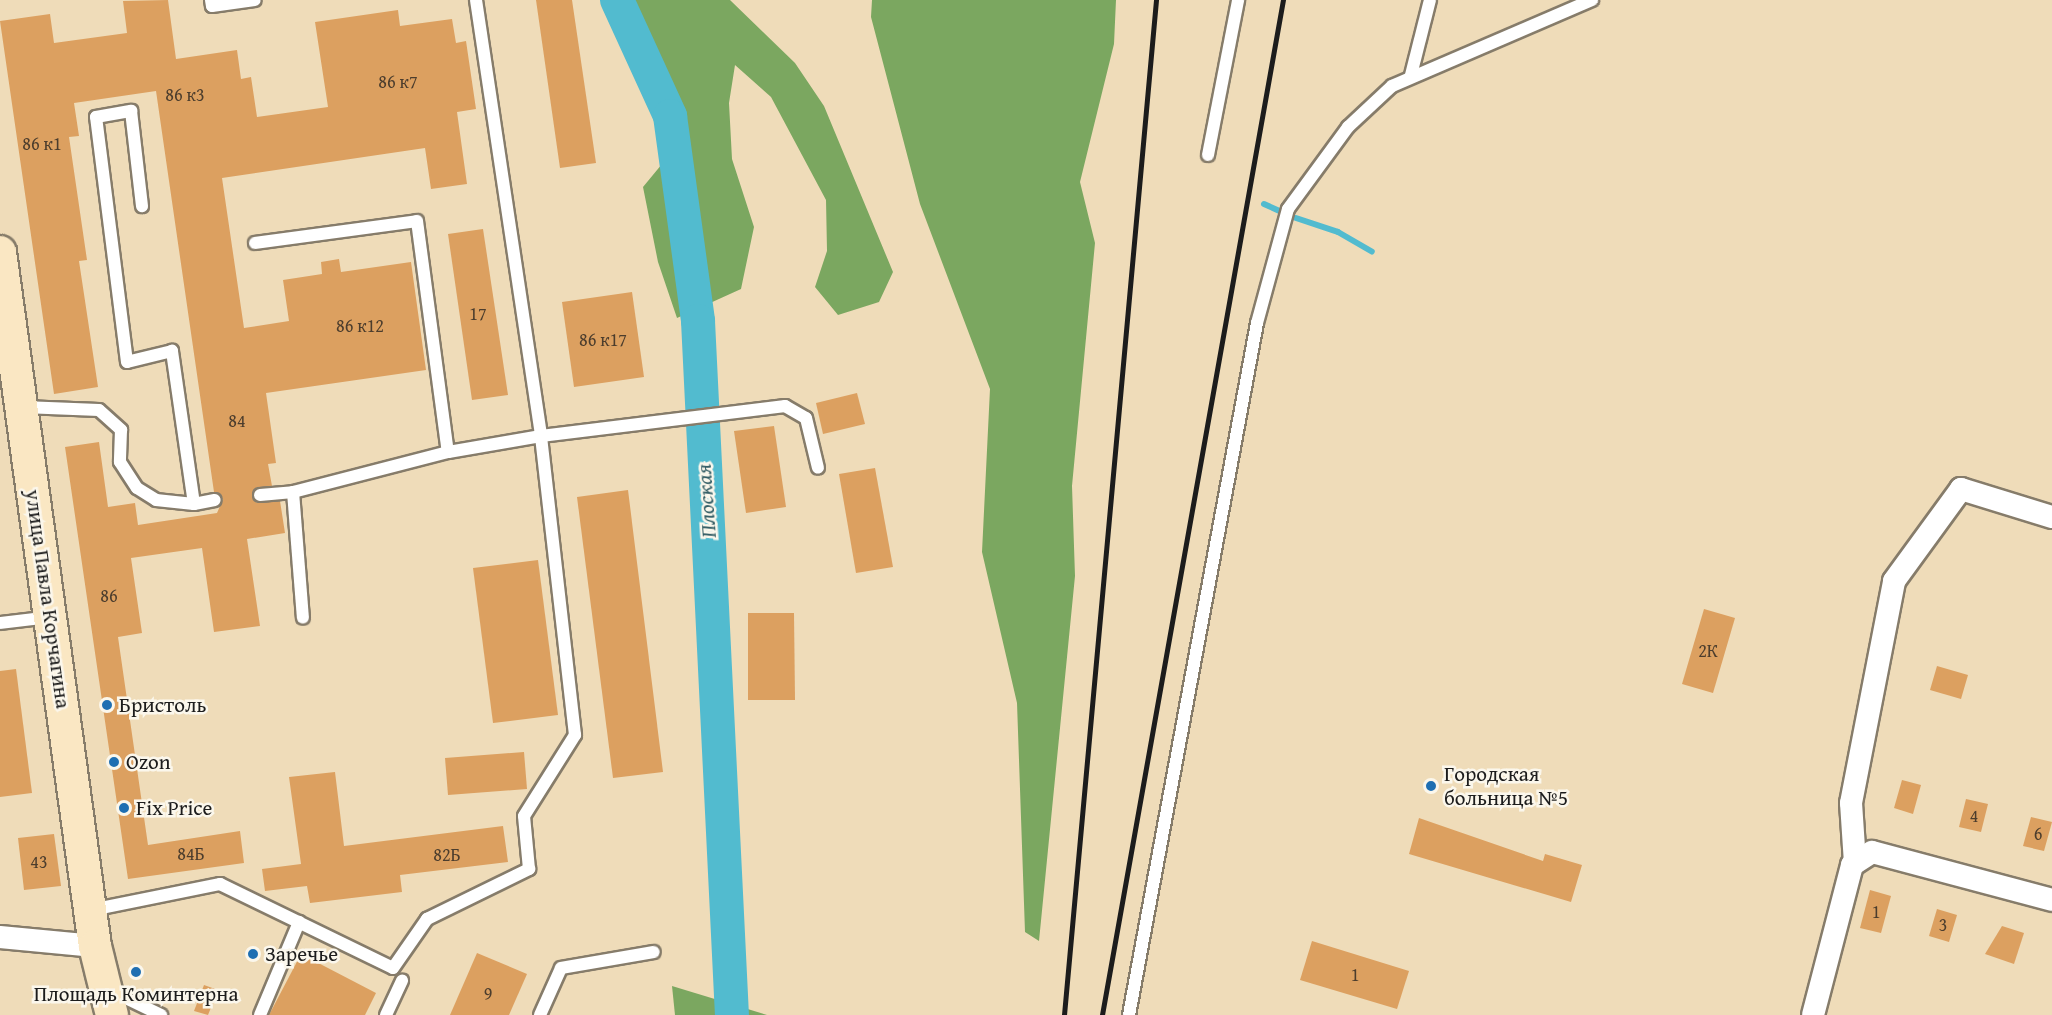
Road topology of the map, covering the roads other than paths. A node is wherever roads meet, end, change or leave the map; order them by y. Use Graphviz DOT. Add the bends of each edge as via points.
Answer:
graph roads {
  1 [pos="211,0"];
  2 [pos="255,0"];
  3 [pos="476,0"];
  4 [pos="1238,0"];
  5 [pos="1430,0"];
  6 [pos="1592,0"];
  7 [pos="1411,75"];
  8 [pos="1208,155"];
  9 [pos="142,206"];
  10 [pos="255,243"];
  11 [pos="0,252"];
  12 [pos="22,407"];
  13 [pos="541,436"];
  14 [pos="448,452"];
  15 [pos="818,468"];
  16 [pos="293,492"];
  17 [pos="260,495"];
  18 [pos="215,501"];
  19 [pos="194,504"];
  20 [pos="2052,517"];
  21 [pos="51,617"];
  22 [pos="303,618"];
  23 [pos="0,623"];
  24 [pos="1863,857"];
  25 [pos="2052,900"];
  26 [pos="90,910"];
  27 [pos="299,922"];
  28 [pos="0,937"];
  29 [pos="95,946"];
  30 [pos="654,952"];
  31 [pos="402,980"];
  32 [pos="109,1002"];
  33 [pos="161,1015"];
  34 [pos="260,1015"];
  35 [pos="386,1015"];
  36 [pos="540,1015"];
  37 [pos="1129,1015"];
  38 [pos="1813,1015"];
  1 -- 2 [label="lane" via="212,6"];
  3 -- 13 [label="lane"];
  4 -- 8 [label="lane"];
  5 -- 7 [label="lane"];
  6 -- 7 [label="lane"];
  7 -- 37 [label="lane" via="1348,127 1288,209 1276,243"];
  9 -- 19 [label="lane" via="131,111 96,117 127,362 172,351"];
  10 -- 14 [label="lane" via="417,221"];
  11 -- 12 [label="main road, улица Павла Корчагина"];
  12 -- 19 [label="lane" via="99,410 121,430 120,462 136,488 156,500"];
  12 -- 21 [label="main road, улица Павла Корчагина"];
  13 -- 14 [label="lane"];
  13 -- 15 [label="lane" via="771,406 796,408 806,418"];
  13 -- 27 [label="lane" via="575,735 524,816 530,868 427,919 393,968"];
  14 -- 16 [label="lane"];
  16 -- 17 [label="lane"];
  16 -- 22 [label="lane"];
  18 -- 19 [label="lane"];
  20 -- 24 [label="street" via="1961,489 1894,581 1851,803"];
  21 -- 23 [label="lane"];
  21 -- 26 [label="main road, улица Павла Корчагина"];
  24 -- 25 [label="street"];
  24 -- 38 [label="street"];
  26 -- 27 [label="lane" via="220,884"];
  26 -- 29 [label="main road, улица Павла Корчагина"];
  27 -- 34 [label="lane"];
  28 -- 29 [label="street"];
  29 -- 32 [label="main road, улица Павла Корчагина"];
  30 -- 36 [label="lane" via="561,968"];
  31 -- 35 [label="lane"];
  32 -- 33 [label="lane"];
}
